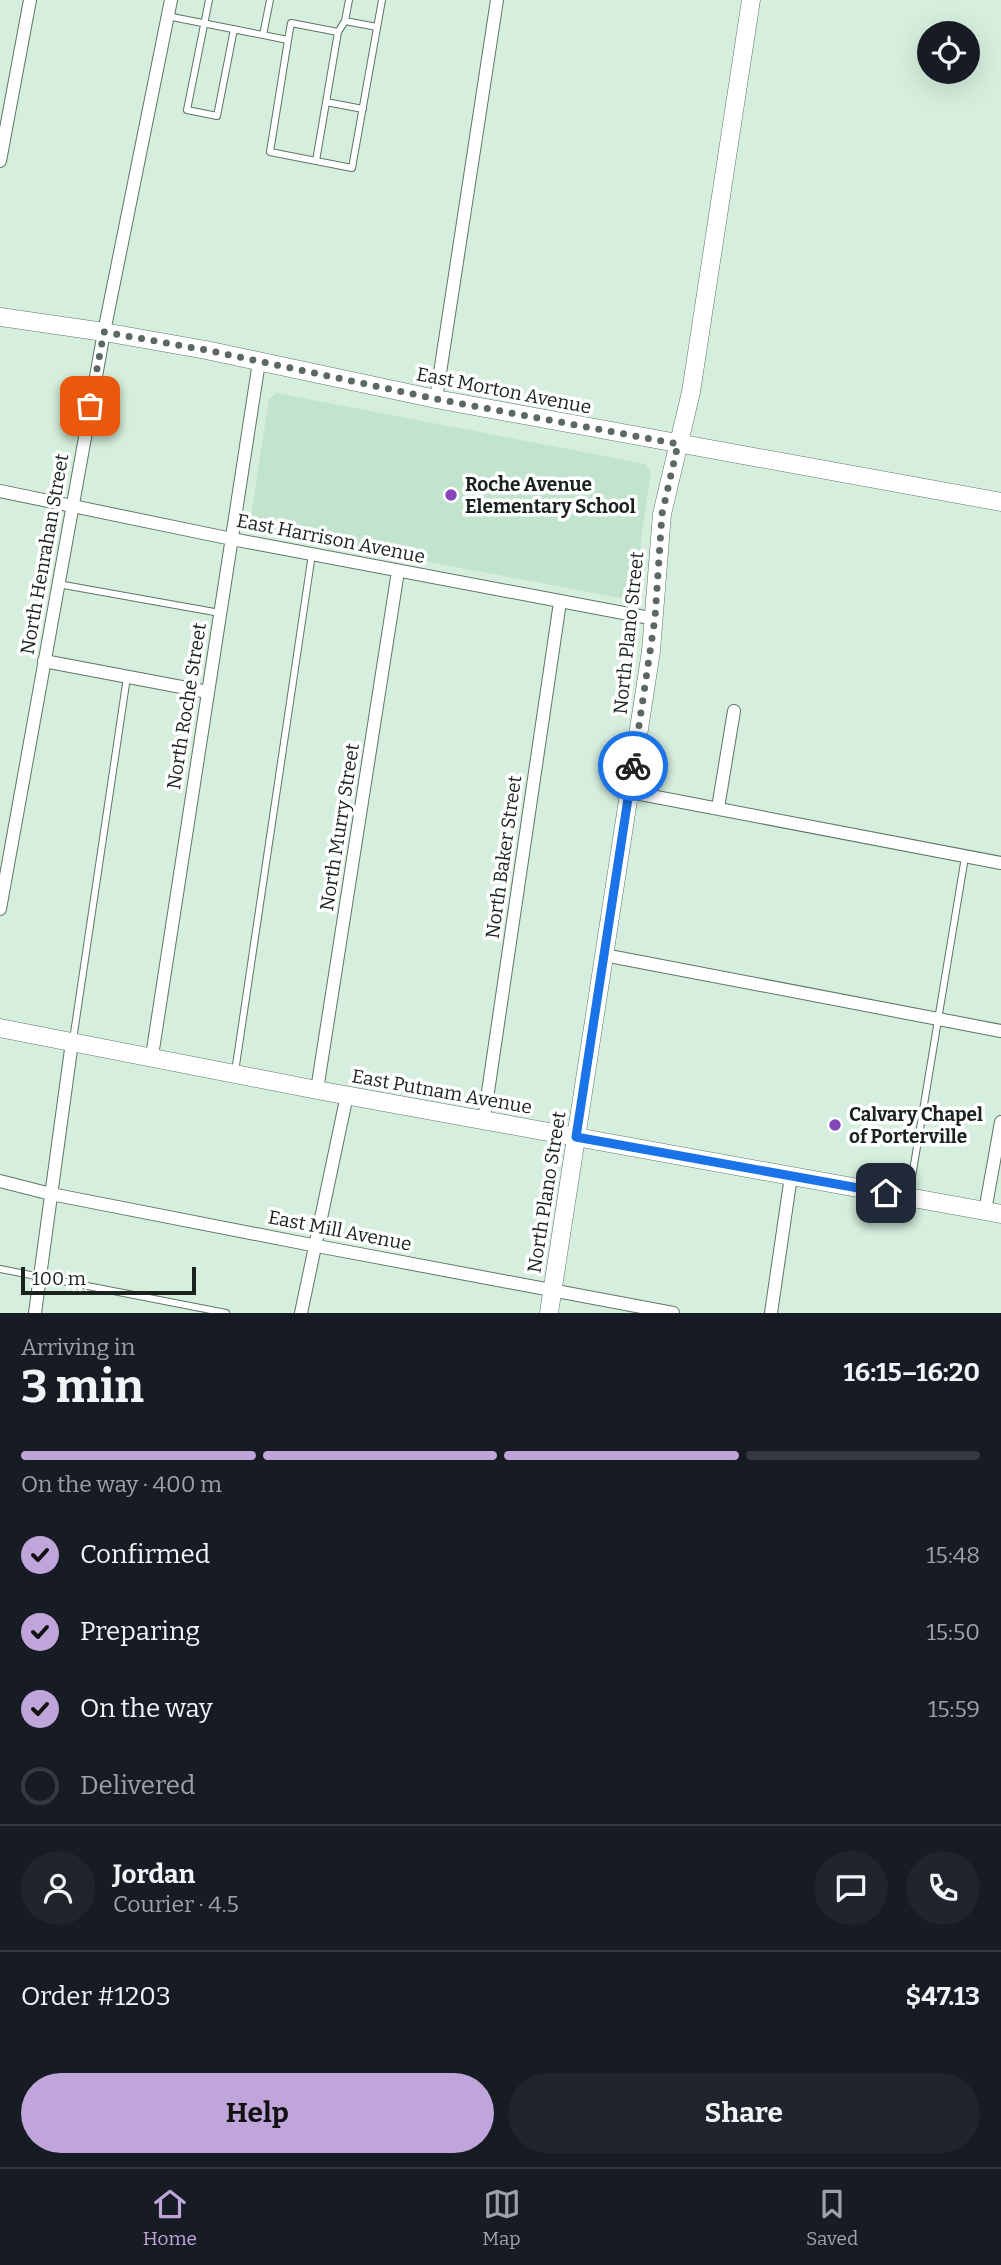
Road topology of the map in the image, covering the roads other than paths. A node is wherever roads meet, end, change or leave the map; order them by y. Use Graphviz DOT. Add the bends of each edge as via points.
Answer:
graph roads {
  1 [pos="30,0"];
  2 [pos="171,0"];
  3 [pos="209,0"];
  4 [pos="270,0"];
  5 [pos="349,0"];
  6 [pos="382,0"];
  7 [pos="497,0"];
  8 [pos="751,0"];
  9 [pos="167,16"];
  10 [pos="345,21"];
  11 [pos="204,24"];
  12 [pos="377,27"];
  13 [pos="234,29"];
  14 [pos="338,32"];
  15 [pos="263,35"];
  16 [pos="288,40"];
  17 [pos="326,102"];
  18 [pos="363,109"];
  19 [pos="0,161"];
  20 [pos="316,161"];
  21 [pos="0,317"];
  22 [pos="104,332"];
  23 [pos="259,362"];
  24 [pos="436,399"];
  25 [pos="678,444"];
  26 [pos="0,491"];
  27 [pos="1001,502"];
  28 [pos="72,504"];
  29 [pos="232,539"];
  30 [pos="312,555"];
  31 [pos="398,571"];
  32 [pos="58,584"];
  33 [pos="561,602"];
  34 [pos="220,613"];
  35 [pos="655,618"];
  36 [pos="44,661"];
  37 [pos="127,676"];
  38 [pos="208,692"];
  39 [pos="734,711"];
  40 [pos="629,792"];
  41 [pos="718,808"];
  42 [pos="965,856"];
  43 [pos="1001,863"];
  44 [pos="0,909"];
  45 [pos="604,955"];
  46 [pos="939,1019"];
  47 [pos="0,1028"];
  48 [pos="1001,1031"];
  49 [pos="72,1042"];
  50 [pos="152,1056"];
  51 [pos="235,1073"];
  52 [pos="317,1090"];
  53 [pos="347,1095"];
  54 [pos="484,1119"];
  55 [pos="1001,1122"];
  56 [pos="576,1137"];
  57 [pos="792,1176"];
  58 [pos="0,1181"];
  59 [pos="51,1194"];
  60 [pos="909,1197"];
  61 [pos="993,1212"];
  62 [pos="317,1246"];
  63 [pos="0,1269"];
  64 [pos="40,1278"];
  65 [pos="552,1291"];
  66 [pos="35,1313"];
  67 [pos="226,1313"];
  68 [pos="301,1313"];
  69 [pos="549,1313"];
  70 [pos="673,1313"];
  71 [pos="771,1313"];
  1 -- 19 [label="street"];
  2 -- 9 [label="street, North Henrahan Street"];
  3 -- 11 [label="lane"];
  4 -- 15 [label="lane"];
  5 -- 10 [label="lane"];
  6 -- 12 [label="lane"];
  7 -- 24 [label="street"];
  8 -- 25 [label="main road, North Plano Street" via="691,392"];
  9 -- 11 [label="lane"];
  9 -- 22 [label="street, North Henrahan Street"];
  10 -- 12 [label="lane"];
  10 -- 14 [label="lane"];
  11 -- 13 [label="lane"];
  11 -- 13 [label="lane" via="187,110 217,116"];
  12 -- 18 [label="lane"];
  13 -- 15 [label="lane"];
  14 -- 16 [label="lane" via="291,23"];
  14 -- 17 [label="lane"];
  15 -- 16 [label="lane"];
  16 -- 20 [label="lane" via="270,152"];
  17 -- 18 [label="lane"];
  17 -- 20 [label="lane"];
  18 -- 20 [label="lane" via="352,168"];
  21 -- 22 [label="main road, East Morton Avenue"];
  22 -- 23 [label="main road, East Morton Avenue"];
  22 -- 28 [label="street, North Henrahan Street"];
  23 -- 24 [label="main road, East Morton Avenue"];
  23 -- 29 [label="street, North Roche Street"];
  24 -- 25 [label="main road, East Morton Avenue"];
  25 -- 27 [label="main road, East Morton Avenue"];
  25 -- 35 [label="main road, North Plano Street" via="662,514"];
  26 -- 28 [label="street, East Harrison Avenue"];
  28 -- 29 [label="street, East Harrison Avenue"];
  28 -- 32 [label="street, North Henrahan Street"];
  29 -- 30 [label="street, East Harrison Avenue"];
  29 -- 34 [label="street, North Roche Street"];
  30 -- 31 [label="street, East Harrison Avenue"];
  30 -- 51 [label="lane"];
  31 -- 33 [label="street, East Harrison Avenue"];
  31 -- 52 [label="street, North Murry Street"];
  32 -- 34 [label="lane"];
  32 -- 36 [label="street, North Henrahan Street"];
  33 -- 35 [label="street, East Harrison Avenue"];
  33 -- 54 [label="street, North Baker Street"];
  34 -- 38 [label="street, North Roche Street"];
  35 -- 40 [label="main road, North Plano Street"];
  36 -- 37 [label="street"];
  36 -- 44 [label="street, North Henrahan Street"];
  37 -- 38 [label="street"];
  37 -- 49 [label="lane"];
  38 -- 50 [label="street, North Roche Street"];
  39 -- 41 [label="street"];
  40 -- 41 [label="street"];
  40 -- 45 [label="main road, North Plano Street"];
  41 -- 42 [label="street"];
  42 -- 43 [label="street"];
  42 -- 46 [label="lane"];
  45 -- 46 [label="street"];
  45 -- 56 [label="main road, North Plano Street"];
  46 -- 48 [label="street"];
  46 -- 60 [label="lane"];
  47 -- 49 [label="main road, East Putnam Avenue"];
  49 -- 50 [label="main road, East Putnam Avenue"];
  49 -- 59 [label="street"];
  50 -- 51 [label="main road, East Putnam Avenue"];
  51 -- 52 [label="main road, East Putnam Avenue"];
  52 -- 53 [label="main road, East Putnam Avenue"];
  53 -- 54 [label="main road, East Putnam Avenue"];
  53 -- 62 [label="street"];
  54 -- 56 [label="main road, East Putnam Avenue"];
  55 -- 61 [label="street"];
  56 -- 57 [label="main road, East Putnam Avenue"];
  56 -- 65 [label="main road, North Plano Street"];
  57 -- 60 [label="main road, East Putnam Avenue"];
  57 -- 71 [label="street"];
  58 -- 59 [label="street, East Mill Avenue"];
  59 -- 62 [label="street, East Mill Avenue"];
  59 -- 64 [label="street"];
  60 -- 61 [label="main road, East Putnam Avenue"];
  62 -- 65 [label="street, East Mill Avenue"];
  62 -- 68 [label="street"];
  63 -- 64 [label="lane"];
  64 -- 66 [label="street"];
  64 -- 67 [label="lane"];
  65 -- 69 [label="main road, North Plano Street"];
  65 -- 70 [label="street, East Mill Avenue"];
}
